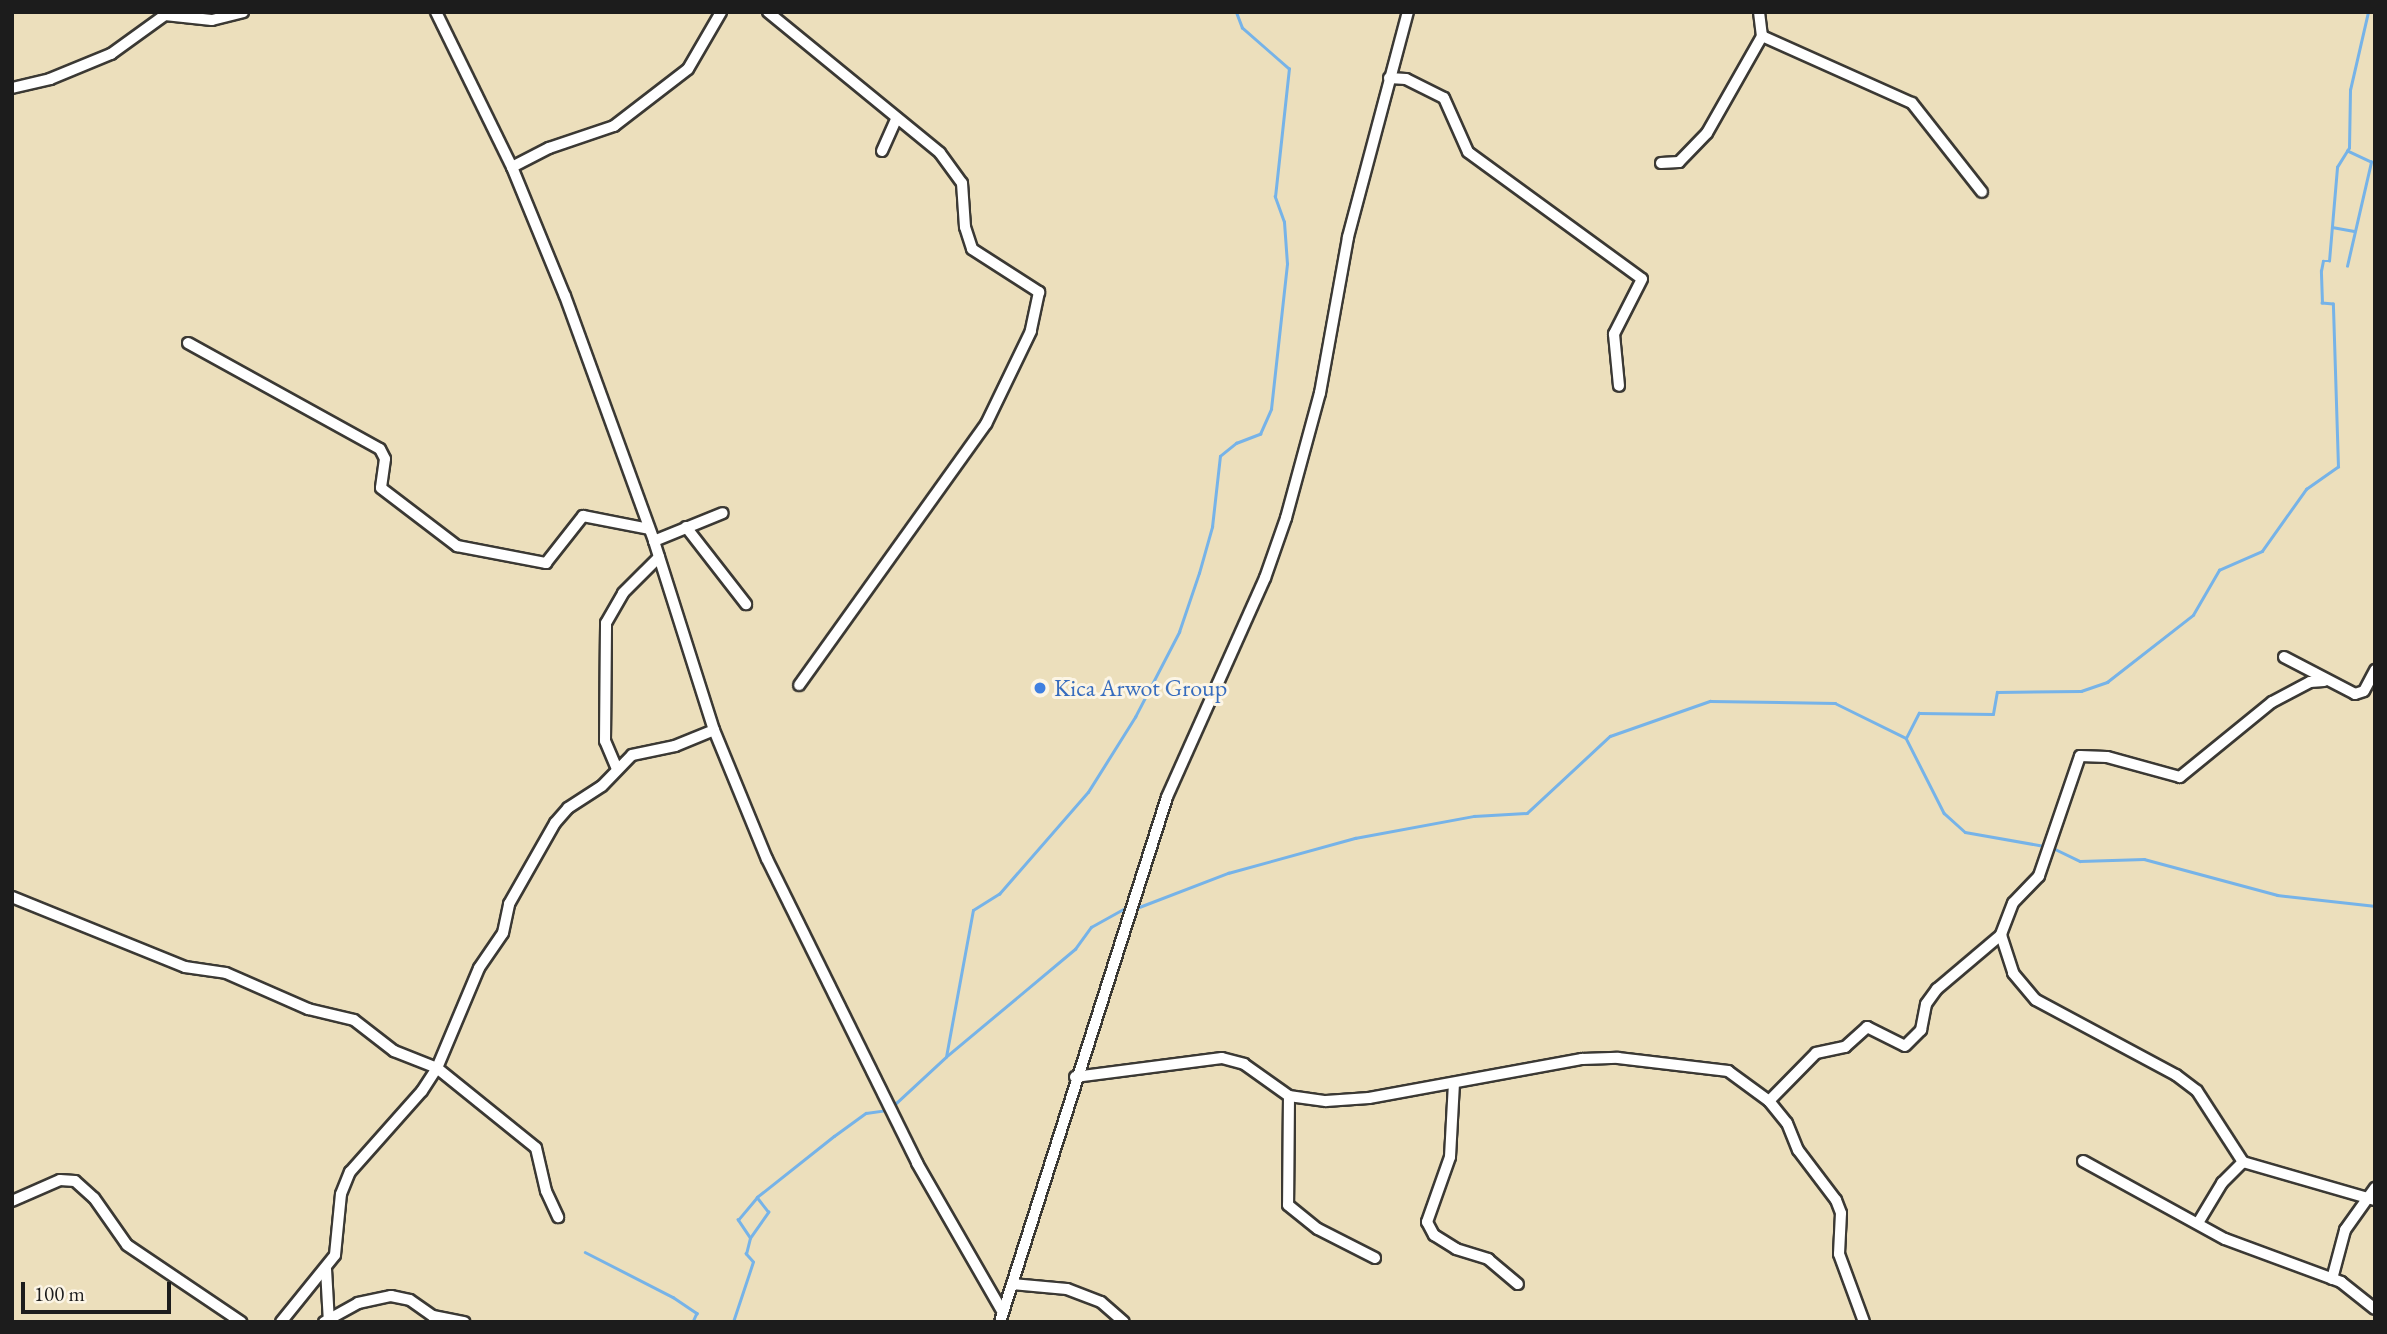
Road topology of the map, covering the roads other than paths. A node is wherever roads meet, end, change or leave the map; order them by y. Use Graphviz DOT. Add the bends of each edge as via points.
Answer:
graph roads {
  1 [pos="243,12"];
  2 [pos="436,12"];
  3 [pos="721,12"];
  4 [pos="768,12"];
  5 [pos="1408,12"];
  6 [pos="1759,12"];
  7 [pos="166,14"];
  8 [pos="1762,36"];
  9 [pos="1389,78"];
  10 [pos="12,88"];
  11 [pos="897,118"];
  12 [pos="882,150"];
  13 [pos="1661,163"];
  14 [pos="512,167"];
  15 [pos="1982,192"];
  16 [pos="188,343"];
  17 [pos="1619,386"];
  18 [pos="723,513"];
  19 [pos="686,527"];
  20 [pos="649,529"];
  21 [pos="654,541"];
  22 [pos="659,557"];
  23 [pos="746,604"];
  24 [pos="2284,657"];
  25 [pos="2375,670"];
  26 [pos="2324,681"];
  27 [pos="799,685"];
  28 [pos="713,730"];
  29 [pos="617,769"];
  30 [pos="12,897"];
  31 [pos="2001,935"];
  32 [pos="437,1068"];
  33 [pos="1075,1077"];
  34 [pos="1454,1083"];
  35 [pos="1289,1096"];
  36 [pos="1769,1101"];
  37 [pos="2083,1161"];
  38 [pos="2243,1162"];
  39 [pos="2372,1195"];
  40 [pos="12,1201"];
  41 [pos="558,1217"];
  42 [pos="2199,1223"];
  43 [pos="1375,1258"];
  44 [pos="326,1269"];
  45 [pos="2332,1279"];
  46 [pos="1012,1284"];
  47 [pos="1518,1284"];
  48 [pos="2375,1309"];
  49 [pos="1001,1316"];
  50 [pos="327,1321"];
  51 [pos="464,1321"];
  52 [pos="241,1322"];
  53 [pos="281,1322"];
  54 [pos="1124,1322"];
  55 [pos="1864,1322"];
  1 -- 7 [label="street" via="212,20"];
  2 -- 14 [label="street"];
  3 -- 14 [label="street" via="688,69 624,120"];
  4 -- 11 [label="street"];
  5 -- 9 [label="street"];
  6 -- 8 [label="street"];
  7 -- 10 [label="street" via="111,54 50,79"];
  8 -- 13 [label="street" via="1707,133 1679,162"];
  8 -- 15 [label="street" via="1912,103"];
  9 -- 17 [label="street" via="1419,83 1444,98 1468,152 1642,279 1615,334"];
  9 -- 33 [label="street" via="1348,237 1320,393 1286,518 1265,578 1167,797"];
  11 -- 12 [label="street"];
  11 -- 27 [label="street" via="940,153 958,175 972,249 1039,292 1038,301 1031,331 986,424"];
  14 -- 20 [label="street" via="565,296"];
  16 -- 20 [label="street" via="380,449 385,459 381,488 460,547 546,563 583,516"];
  18 -- 19 [label="street"];
  19 -- 21 [label="street"];
  19 -- 23 [label="street"];
  20 -- 21 [label="street"];
  21 -- 22 [label="street"];
  22 -- 28 [label="street"];
  22 -- 29 [label="street" via="623,593 604,631 605,741"];
  24 -- 26 [label="street"];
  25 -- 26 [label="street" via="2364,691 2355,694"];
  26 -- 31 [label="street" via="2311,682 2272,702 2180,777 2107,757 2080,756 2039,876 2013,903"];
  28 -- 29 [label="street" via="675,746 636,753"];
  28 -- 49 [label="street" via="767,859 858,1046"];
  29 -- 32 [label="street" via="555,822 509,904 503,933 478,968"];
  30 -- 32 [label="street" via="185,967 226,972 308,1009 354,1020 394,1051"];
  31 -- 36 [label="street" via="1937,989 1926,1004 1921,1030 1905,1046 1867,1027 1845,1047 1815,1054"];
  31 -- 38 [label="street" via="2012,973 2036,1000 2176,1075 2197,1091"];
  32 -- 41 [label="street" via="536,1148"];
  32 -- 44 [label="street" via="350,1171 341,1194 338,1248"];
  33 -- 35 [label="street" via="1222,1058 1244,1063"];
  33 -- 46 [label="street"];
  34 -- 35 [label="street" via="1358,1099"];
  34 -- 36 [label="street" via="1554,1061 1618,1058 1728,1071"];
  34 -- 47 [label="street" via="1450,1157 1427,1222 1445,1243 1488,1259"];
  35 -- 43 [label="street" via="1292,1131 1287,1205 1318,1229"];
  36 -- 55 [label="street" via="1836,1200 1841,1213 1841,1264"];
  37 -- 42 [label="street"];
  38 -- 39 [label="street"];
  38 -- 42 [label="street" via="2222,1183"];
  39 -- 45 [label="street" via="2345,1230"];
  40 -- 52 [label="street" via="60,1180 75,1181 94,1198 127,1245"];
  42 -- 45 [label="street" via="2225,1239"];
  44 -- 50 [label="street"];
  44 -- 53 [label="street"];
  45 -- 48 [label="street"];
  46 -- 49 [label="street"];
  46 -- 54 [label="street" via="1067,1289 1101,1302"];
  50 -- 51 [label="street" via="358,1303 391,1296 410,1300 433,1316"];
}
